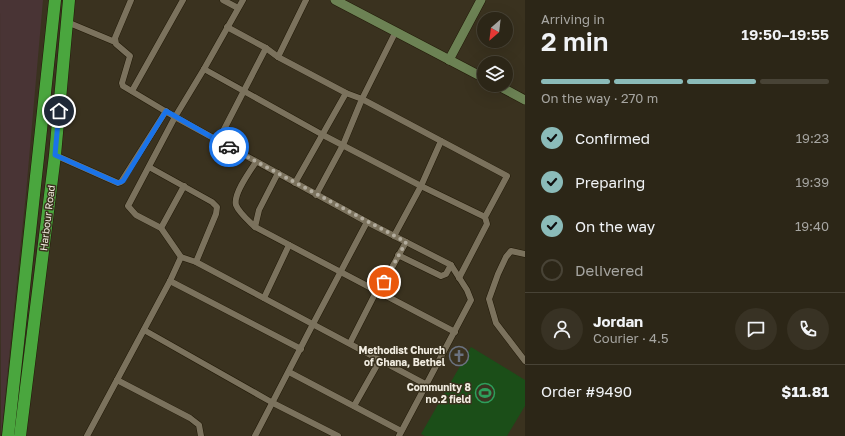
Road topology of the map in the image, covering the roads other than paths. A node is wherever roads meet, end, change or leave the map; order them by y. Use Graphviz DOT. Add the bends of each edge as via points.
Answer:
graph roads {
  1 [pos="55,0"];
  2 [pos="69,0"];
  3 [pos="131,0"];
  4 [pos="182,0"];
  5 [pos="223,0"];
  6 [pos="243,0"];
  7 [pos="306,0"];
  8 [pos="335,0"];
  9 [pos="481,0"];
  10 [pos="345,2"];
  11 [pos="238,8"];
  12 [pos="67,22"];
  13 [pos="227,27"];
  14 [pos="396,31"];
  15 [pos="115,42"];
  16 [pos="266,48"];
  17 [pos="278,57"];
  18 [pos="449,60"];
  19 [pos="204,69"];
  20 [pos="477,74"];
  21 [pos="132,91"];
  22 [pos="244,92"];
  23 [pos="510,92"];
  24 [pos="346,93"];
  25 [pos="362,99"];
  26 [pos="525,100"];
  27 [pos="166,111"];
  28 [pos="175,117"];
  29 [pos="323,135"];
  30 [pos="218,141"];
  31 [pos="441,141"];
  32 [pos="343,145"];
  33 [pos="55,155"];
  34 [pos="256,162"];
  35 [pos="150,167"];
  36 [pos="278,174"];
  37 [pos="295,183"];
  38 [pos="184,186"];
  39 [pos="421,186"];
  40 [pos="316,195"];
  41 [pos="485,217"];
  42 [pos="367,222"];
  43 [pos="255,226"];
  44 [pos="161,228"];
  45 [pos="394,236"];
  46 [pos="406,242"];
  47 [pos="289,245"];
  48 [pos="525,254"];
  49 [pos="398,255"];
  50 [pos="181,257"];
  51 [pos="196,262"];
  52 [pos="451,265"];
  53 [pos="341,272"];
  54 [pos="459,278"];
  55 [pos="170,281"];
  56 [pos="384,282"];
  57 [pos="377,290"];
  58 [pos="264,298"];
  59 [pos="313,324"];
  60 [pos="144,330"];
  61 [pos="455,332"];
  62 [pos="350,343"];
  63 [pos="301,349"];
  64 [pos="380,360"];
  65 [pos="525,361"];
  66 [pos="289,372"];
  67 [pos="117,380"];
  68 [pos="427,385"];
  69 [pos="273,403"];
  70 [pos="354,406"];
  71 [pos="400,434"];
  72 [pos="8,436"];
  73 [pos="20,436"];
  74 [pos="87,436"];
  75 [pos="201,436"];
  76 [pos="256,436"];
  77 [pos="338,436"];
  1 -- 72 [label="highway, Harbour Road"];
  2 -- 12 [label="highway, Harbour Road"];
  3 -- 15 [label="street"];
  4 -- 21 [label="street"];
  5 -- 11 [label="street"];
  6 -- 11 [label="street"];
  7 -- 17 [label="street"];
  8 -- 10 [label="street"];
  9 -- 18 [label="street"];
  10 -- 14 [label="street"];
  11 -- 13 [label="street"];
  12 -- 15 [label="street"];
  12 -- 33 [label="highway, Harbour Road"];
  13 -- 16 [label="street"];
  13 -- 19 [label="street"];
  14 -- 18 [label="street"];
  14 -- 25 [label="street"];
  15 -- 21 [label="street" via="130,56 122,83"];
  16 -- 17 [label="street"];
  16 -- 22 [label="street"];
  17 -- 24 [label="street"];
  18 -- 20 [label="street"];
  19 -- 22 [label="street"];
  19 -- 28 [label="street"];
  21 -- 27 [label="street"];
  22 -- 29 [label="street"];
  22 -- 30 [label="street"];
  23 -- 26 [label="street"];
  24 -- 25 [label="street"];
  24 -- 29 [label="street"];
  25 -- 31 [label="street"];
  25 -- 32 [label="street"];
  27 -- 28 [label="street"];
  27 -- 33 [label="street" via="121,182 118,183"];
  28 -- 30 [label="street"];
  28 -- 35 [label="street"];
  29 -- 32 [label="street"];
  29 -- 37 [label="street"];
  30 -- 34 [label="street"];
  31 -- 39 [label="street"];
  31 -- 41 [label="street" via="508,176"];
  32 -- 39 [label="street"];
  32 -- 40 [label="street"];
  33 -- 73 [label="highway, Harbour Road"];
  34 -- 36 [label="street"];
  34 -- 43 [label="street" via="237,195 236,205"];
  35 -- 38 [label="street"];
  35 -- 44 [label="street" via="128,206 136,215"];
  36 -- 37 [label="street"];
  36 -- 43 [label="street" via="259,210"];
  37 -- 40 [label="street"];
  38 -- 44 [label="street"];
  38 -- 51 [label="street" via="217,207"];
  39 -- 41 [label="street"];
  39 -- 45 [label="street"];
  40 -- 42 [label="street"];
  41 -- 54 [label="street" via="487,224"];
  42 -- 45 [label="street"];
  42 -- 53 [label="street"];
  43 -- 47 [label="street"];
  44 -- 50 [label="street"];
  45 -- 46 [label="street"];
  46 -- 49 [label="street"];
  46 -- 52 [label="street"];
  47 -- 53 [label="street"];
  47 -- 58 [label="street"];
  48 -- 65 [label="street" via="511,252 506,257 489,299 496,323"];
  49 -- 52 [label="street" via="441,276 446,274"];
  49 -- 56 [label="street"];
  50 -- 51 [label="street"];
  50 -- 55 [label="street"];
  51 -- 58 [label="street"];
  52 -- 54 [label="street"];
  53 -- 57 [label="street"];
  53 -- 59 [label="street"];
  54 -- 61 [label="street" via="471,300"];
  55 -- 60 [label="street"];
  55 -- 63 [label="street"];
  57 -- 61 [label="street"];
  57 -- 62 [label="street"];
  58 -- 59 [label="street"];
  59 -- 62 [label="street"];
  59 -- 63 [label="street"];
  60 -- 67 [label="street"];
  60 -- 69 [label="street"];
  61 -- 68 [label="street"];
  62 -- 64 [label="street"];
  63 -- 66 [label="street"];
  64 -- 68 [label="street"];
  64 -- 70 [label="street"];
  66 -- 69 [label="street"];
  66 -- 70 [label="street"];
  67 -- 74 [label="street"];
  67 -- 75 [label="street" via="190,418 199,425"];
  68 -- 71 [label="street"];
  69 -- 76 [label="street"];
  69 -- 77 [label="street"];
  70 -- 71 [label="street"];
}
